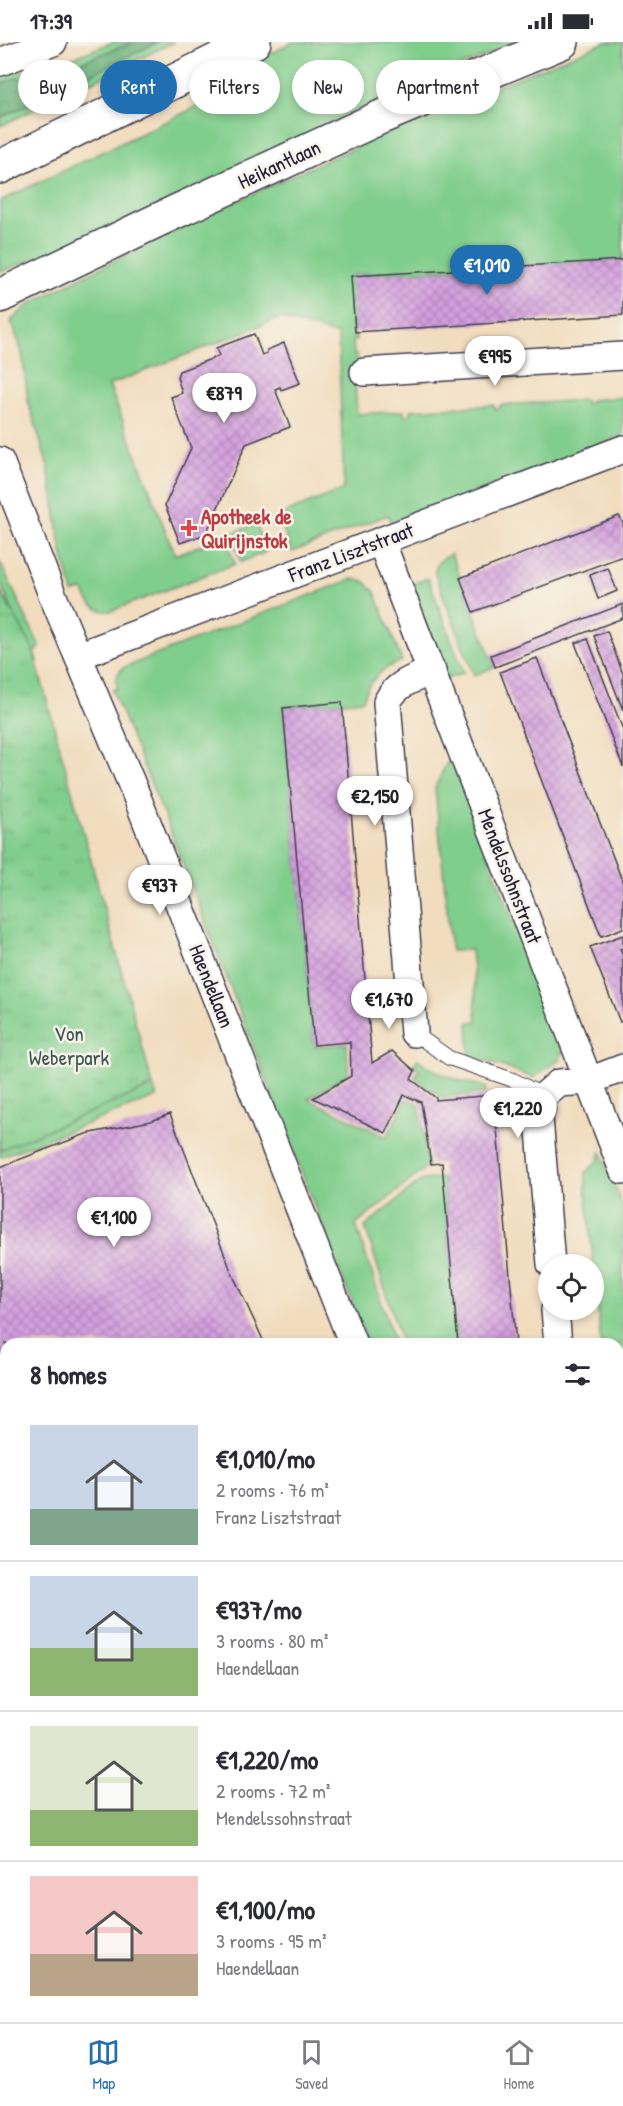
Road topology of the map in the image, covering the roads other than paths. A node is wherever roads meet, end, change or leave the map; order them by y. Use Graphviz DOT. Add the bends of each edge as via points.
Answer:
graph roads {
  1 [pos="53,42"];
  2 [pos="254,42"];
  3 [pos="562,42"];
  4 [pos="0,62"];
  5 [pos="0,167"];
  6 [pos="0,296"];
  7 [pos="623,357"];
  8 [pos="364,372"];
  9 [pos="623,449"];
  10 [pos="0,461"];
  11 [pos="381,541"];
  12 [pos="78,656"];
  13 [pos="432,671"];
  14 [pos="414,1033"];
  15 [pos="623,1068"];
  16 [pos="589,1081"];
  17 [pos="544,1096"];
  18 [pos="623,1170"];
  19 [pos="550,1254"];
  20 [pos="556,1320"];
  21 [pos="351,1338"];
  22 [pos="557,1338"];
  1 -- 4 [label="street"];
  2 -- 5 [label="street"];
  3 -- 6 [label="street, Heikantlaan" via="381,117"];
  7 -- 8 [label="street"];
  9 -- 11 [label="street, Franz Lisztstraat"];
  10 -- 12 [label="street, Haendellaan"];
  11 -- 12 [label="street, Franz Lisztstraat"];
  11 -- 13 [label="street, Mendelssohnstraat"];
  12 -- 21 [label="street, Haendellaan" via="140,803"];
  13 -- 14 [label="street" via="401,684 387,702"];
  13 -- 16 [label="street, Mendelssohnstraat"];
  14 -- 17 [label="lane" via="449,1058 513,1080"];
  15 -- 16 [label="street"];
  16 -- 17 [label="street" via="559,1083"];
  16 -- 18 [label="street, Mendelssohnstraat"];
  17 -- 19 [label="street" via="539,1118"];
  20 -- 22 [label="street"];
}
